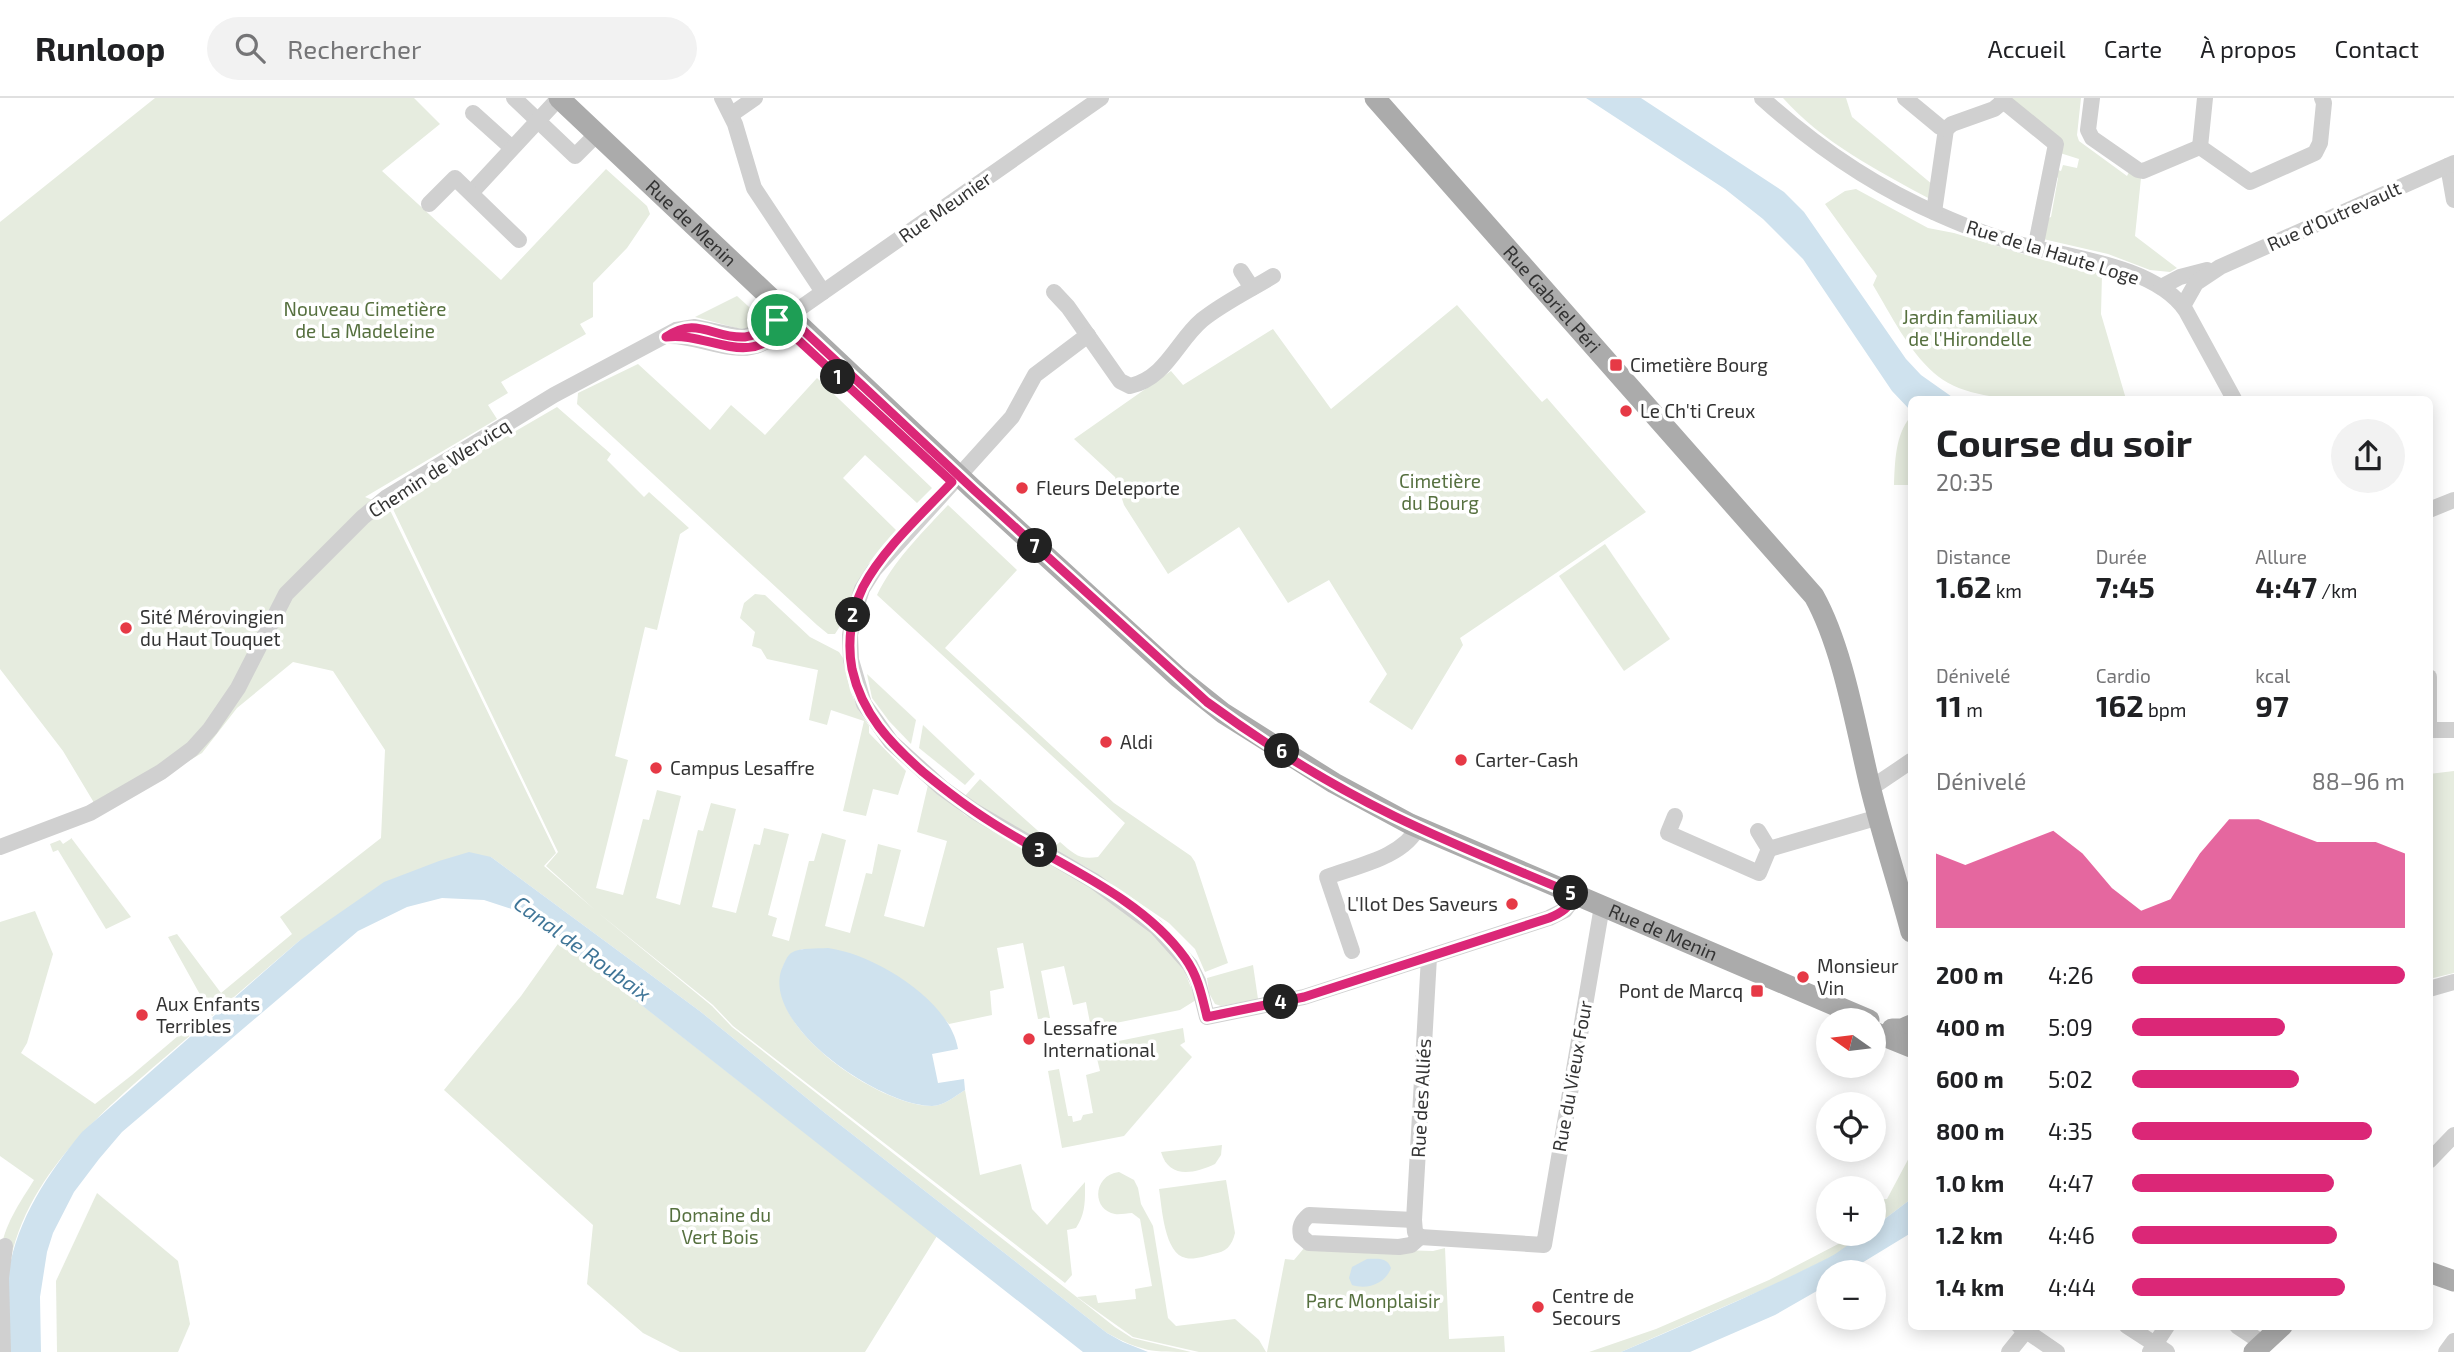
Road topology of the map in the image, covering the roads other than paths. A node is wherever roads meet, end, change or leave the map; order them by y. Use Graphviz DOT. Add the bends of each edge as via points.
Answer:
graph roads {
  1 [pos="514,98"];
  2 [pos="722,98"];
  3 [pos="755,98"];
  4 [pos="1101,98"];
  5 [pos="1375,98"];
  6 [pos="1905,98"];
  7 [pos="2092,98"];
  8 [pos="2205,98"];
  9 [pos="2322,98"];
  10 [pos="2002,99"];
  11 [pos="554,100"];
  12 [pos="1767,100"];
  13 [pos="473,113"];
  14 [pos="732,114"];
  15 [pos="538,121"];
  16 [pos="1946,129"];
  17 [pos="594,137"];
  18 [pos="2200,147"];
  19 [pos="512,148"];
  20 [pos="2451,165"];
  21 [pos="471,193"];
  22 [pos="2454,200"];
  23 [pos="429,204"];
  24 [pos="1934,212"];
  25 [pos="519,240"];
  26 [pos="2035,248"];
  27 [pos="2220,267"];
  28 [pos="1241,271"];
  29 [pos="1273,276"];
  30 [pos="2161,287"];
  31 [pos="1252,288"];
  32 [pos="823,292"];
  33 [pos="1054,292"];
  34 [pos="2183,306"];
  35 [pos="783,321"];
  36 [pos="1088,335"];
  37 [pos="2232,396"];
  38 [pos="955,478"];
  39 [pos="2454,500"];
  40 [pos="2433,508"];
  41 [pos="2433,730"];
  42 [pos="2454,730"];
  43 [pos="1908,763"];
  44 [pos="1871,788"];
  45 [pos="1675,816"];
  46 [pos="1879,817"];
  47 [pos="1758,831"];
  48 [pos="1416,832"];
  49 [pos="0,847"];
  50 [pos="1769,849"];
  51 [pos="1574,899"];
  52 [pos="1601,911"];
  53 [pos="1908,921"];
  54 [pos="1352,951"];
  55 [pos="1429,957"];
  56 [pos="2454,982"];
  57 [pos="2433,988"];
  58 [pos="1819,1008"];
  59 [pos="1839,1008"];
  60 [pos="1892,1029"];
  61 [pos="1908,1044"];
  62 [pos="2454,1135"];
  63 [pos="2433,1157"];
  64 [pos="1414,1220"];
  65 [pos="1420,1237"];
  66 [pos="5,1246"];
  67 [pos="2433,1260"];
  68 [pos="2454,1268"];
  69 [pos="2433,1273"];
  70 [pos="2454,1281"];
  71 [pos="2022,1330"];
  72 [pos="2024,1330"];
  73 [pos="2132,1330"];
  74 [pos="2165,1330"];
  75 [pos="2243,1330"];
  76 [pos="2276,1330"];
  77 [pos="2454,1341"];
  78 [pos="2260,1342"];
  79 [pos="2,1345"];
  80 [pos="2157,1350"];
  81 [pos="2009,1352"];
  82 [pos="2057,1352"];
  83 [pos="2446,1352"];
  1 -- 15 [label="street"];
  2 -- 14 [label="street"];
  3 -- 14 [label="street"];
  4 -- 32 [label="street, Rue Meunier"];
  5 -- 44 [label="main road, Rue Gabriel Péri" via="1728,501 1810,603"];
  6 -- 16 [label="street"];
  7 -- 18 [label="street" via="2091,138 2138,170"];
  8 -- 18 [label="street"];
  9 -- 18 [label="street" via="2320,143 2315,153 2252,182"];
  10 -- 16 [label="street" via="1994,109"];
  10 -- 26 [label="street" via="2056,144"];
  11 -- 15 [label="street"];
  11 -- 17 [label="main road, Rue de Menin"];
  12 -- 24 [label="street, Rue de la Haute Loge" via="1845,163"];
  13 -- 19 [label="street"];
  14 -- 32 [label="street" via="754,188"];
  15 -- 17 [label="street" via="575,156"];
  15 -- 19 [label="street"];
  16 -- 24 [label="street"];
  17 -- 35 [label="main road, Rue de Menin"];
  19 -- 21 [label="street"];
  20 -- 22 [label="street"];
  20 -- 27 [label="street, Rue d'Outrevault"];
  21 -- 23 [label="street" via="455,178"];
  21 -- 25 [label="street"];
  24 -- 26 [label="street, Rue de la Haute Loge"];
  26 -- 30 [label="street, Rue de la Haute Loge" via="2115,268"];
  27 -- 30 [label="street, Rue d'Outrevault"];
  27 -- 34 [label="street, Rue d'Outrevault" via="2196,283"];
  28 -- 31 [label="street"];
  29 -- 31 [label="street"];
  30 -- 34 [label="street, Rue de la Haute Loge"];
  31 -- 36 [label="street" via="1204,318 1165,366 1134,386 1121,381"];
  32 -- 35 [label="street, Rue Meunier"];
  33 -- 36 [label="street"];
  34 -- 37 [label="street, Rue de la Haute Loge"];
  35 -- 38 [label="main road, Rue de Menin"];
  35 -- 49 [label="street, Chemin de Wervicq" via="747,337 690,327 676,330 543,401 375,506 286,594 238,688 192,749 90,813"];
  36 -- 38 [label="street" via="1039,370 1015,413"];
  38 -- 48 [label="main road, Rue de Menin" via="1207,702"];
  38 -- 55 [label="street" via="884,557 862,589 851,624 853,674 864,704 891,742 942,788 991,823 1094,881 1156,927 1190,965 1207,1017 1304,997"];
  39 -- 40 [label="street"];
  41 -- 42 [label="street"];
  43 -- 44 [label="street"];
  44 -- 46 [label="main road, Rue Gabriel Péri"];
  45 -- 50 [label="street" via="1668,833 1759,873"];
  46 -- 50 [label="street"];
  46 -- 53 [label="main road, Rue Gabriel Péri"];
  47 -- 50 [label="street"];
  48 -- 51 [label="main road, Rue de Menin"];
  48 -- 54 [label="street" via="1397,851 1327,877"];
  51 -- 52 [label="main road, Rue de Menin"];
  51 -- 55 [label="street" via="1561,914"];
  52 -- 58 [label="main road, Rue de Menin"];
  52 -- 59 [label="main road, Rue de Menin"];
  52 -- 65 [label="street, Rue du Vieux Four" via="1544,1245"];
  55 -- 64 [label="street, Rue des Alliés"];
  56 -- 57 [label="street"];
  60 -- 61 [label="main road"];
  62 -- 63 [label="street"];
  64 -- 65 [label="street, Rue des Alliés"];
  64 -- 65 [label="street" via="1309,1215 1299,1228 1309,1243 1399,1247"];
  66 -- 79 [label="street"];
  67 -- 68 [label="main road"];
  69 -- 70 [label="main road"];
  71 -- 81 [label="street"];
  72 -- 82 [label="street"];
  73 -- 80 [label="street"];
  74 -- 80 [label="street"];
  75 -- 78 [label="street"];
  76 -- 78 [label="main road"];
  77 -- 83 [label="street"];
}
